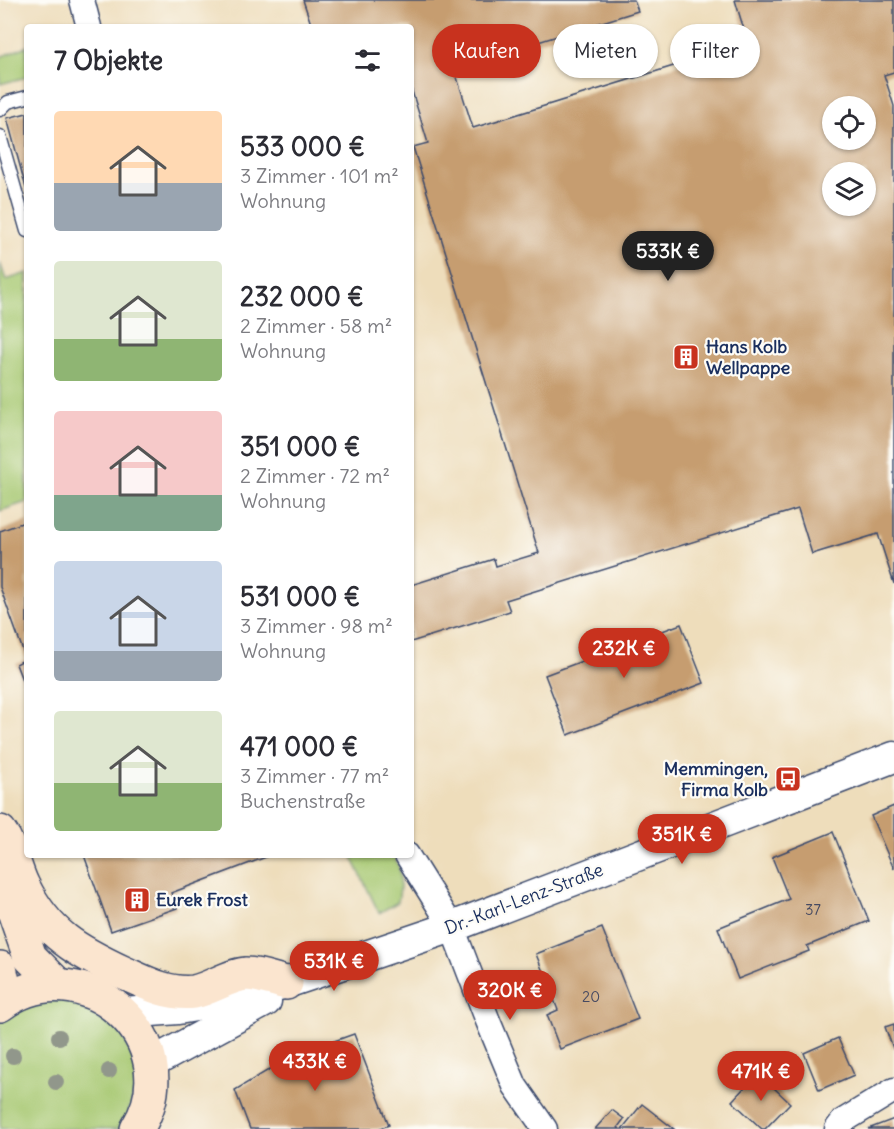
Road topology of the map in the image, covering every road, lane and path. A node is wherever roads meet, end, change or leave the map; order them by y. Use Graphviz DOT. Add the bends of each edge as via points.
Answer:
graph roads {
  1 [pos="82,0"];
  2 [pos="88,24"];
  3 [pos="24,98"];
  4 [pos="0,110"];
  5 [pos="0,136"];
  6 [pos="24,220"];
  7 [pos="894,757"];
  8 [pos="0,831"];
  9 [pos="409,858"];
  10 [pos="0,872"];
  11 [pos="452,927"];
  12 [pos="286,983"];
  13 [pos="58,985"];
  14 [pos="2,991"];
  15 [pos="124,1013"];
  16 [pos="150,1064"];
  17 [pos="894,1090"];
  18 [pos="138,1129"];
  19 [pos="545,1129"];
  20 [pos="837,1129"];
  1 -- 2 [label="street"];
  3 -- 4 [label="lane" via="8,102"];
  5 -- 6 [label="lane"];
  7 -- 11 [label="street, Dr.-Karl-Lenz-Straße"];
  8 -- 12 [label="main road" via="23,886 45,922 86,956 154,987 173,991 194,992 246,974"];
  9 -- 11 [label="street"];
  10 -- 13 [label="main road" via="30,957"];
  11 -- 12 [label="street, Dr.-Karl-Lenz-Straße"];
  11 -- 19 [label="street" via="515,1086"];
  12 -- 15 [label="street, Dr.-Karl-Lenz-Straße" via="178,1010"];
  12 -- 16 [label="street, Dr.-Karl-Lenz-Straße" via="264,1004"];
  13 -- 14 [label="main road"];
  13 -- 15 [label="main road" via="94,993"];
  15 -- 16 [label="main road" via="145,1045"];
  16 -- 18 [label="main road" via="149,1103"];
  17 -- 20 [label="street" via="843,1121"];
}
